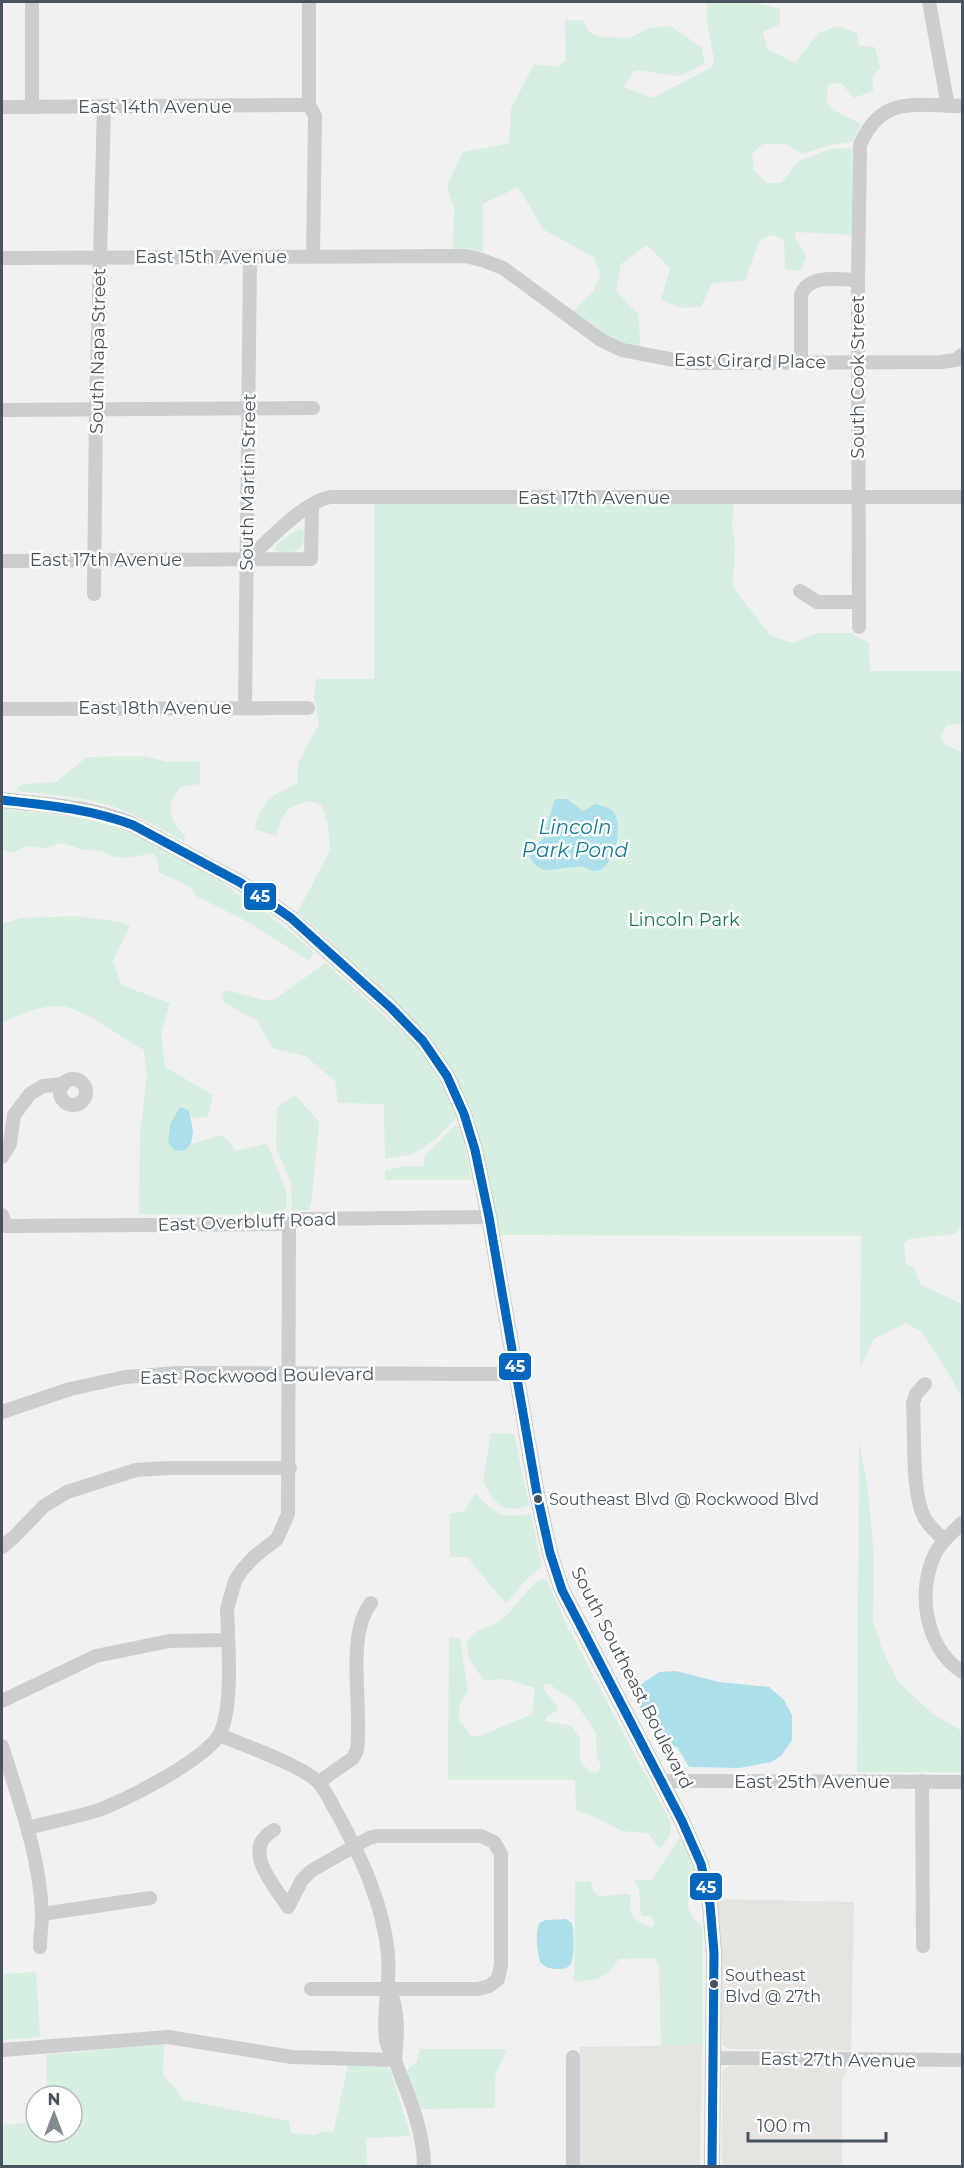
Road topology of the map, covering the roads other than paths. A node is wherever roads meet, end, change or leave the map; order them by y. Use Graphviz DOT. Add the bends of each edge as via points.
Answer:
graph roads {
  1 [pos="32,2"];
  2 [pos="309,2"];
  3 [pos="929,2"];
  4 [pos="309,105"];
  5 [pos="956,106"];
  6 [pos="2,107"];
  7 [pos="32,107"];
  8 [pos="104,107"];
  9 [pos="250,256"];
  10 [pos="313,256"];
  11 [pos="2,258"];
  12 [pos="99,258"];
  13 [pos="858,280"];
  14 [pos="963,355"];
  15 [pos="858,362"];
  16 [pos="801,363"];
  17 [pos="249,408"];
  18 [pos="313,408"];
  19 [pos="96,409"];
  20 [pos="2,410"];
  21 [pos="858,497"];
  22 [pos="963,497"];
  23 [pos="312,505"];
  24 [pos="247,560"];
  25 [pos="2,561"];
  26 [pos="94,561"];
  27 [pos="800,591"];
  28 [pos="94,594"];
  29 [pos="859,602"];
  30 [pos="859,627"];
  31 [pos="245,708"];
  32 [pos="308,708"];
  33 [pos="2,709"];
  34 [pos="2,800"];
  35 [pos="64,1084"];
  36 [pos="2,1157"];
  37 [pos="489,1217"];
  38 [pos="4,1221"];
  39 [pos="289,1224"];
  40 [pos="517,1374"];
  41 [pos="290,1375"];
  42 [pos="925,1384"];
  43 [pos="2,1412"];
  44 [pos="290,1468"];
  45 [pos="963,1523"];
  46 [pos="944,1540"];
  47 [pos="2,1547"];
  48 [pos="371,1603"];
  49 [pos="228,1640"];
  50 [pos="963,1672"];
  51 [pos="2,1701"];
  52 [pos="219,1735"];
  53 [pos="2,1746"];
  54 [pos="662,1781"];
  55 [pos="922,1781"];
  56 [pos="319,1782"];
  57 [pos="963,1782"];
  58 [pos="28,1828"];
  59 [pos="274,1830"];
  60 [pos="354,1845"];
  61 [pos="150,1898"];
  62 [pos="42,1914"];
  63 [pos="923,1946"];
  64 [pos="40,1947"];
  65 [pos="311,1989"];
  66 [pos="389,1990"];
  67 [pos="2,2050"];
  68 [pos="573,2057"];
  69 [pos="713,2058"];
  70 [pos="395,2060"];
  71 [pos="963,2060"];
  72 [pos="424,2166"];
  73 [pos="573,2166"];
  74 [pos="712,2166"];
  1 -- 7 [label="street"];
  2 -- 4 [label="street"];
  3 -- 5 [label="street"];
  4 -- 8 [label="street, East 14th Avenue"];
  4 -- 10 [label="street" via="315,116"];
  5 -- 13 [label="street, South Cook Street" via="892,108 867,129 858,158"];
  6 -- 7 [label="street, East 14th Avenue"];
  7 -- 8 [label="street, East 14th Avenue"];
  8 -- 12 [label="street, South Napa Street"];
  9 -- 10 [label="street, East 15th Avenue"];
  9 -- 12 [label="street, East 15th Avenue"];
  9 -- 17 [label="street, South Martin Street"];
  10 -- 16 [label="street, East Girard Place" via="465,256 503,268 602,340 622,350 690,363"];
  11 -- 12 [label="street, East 15th Avenue"];
  12 -- 19 [label="street, South Napa Street"];
  13 -- 15 [label="street, South Cook Street"];
  13 -- 16 [label="street" via="820,279 807,284 801,296"];
  14 -- 15 [label="street, East Girard Place" via="950,361"];
  15 -- 16 [label="street, East Girard Place"];
  15 -- 21 [label="street, South Cook Street"];
  17 -- 18 [label="street"];
  17 -- 19 [label="street"];
  17 -- 24 [label="street, South Martin Street"];
  19 -- 20 [label="street"];
  19 -- 26 [label="street, South Napa Street"];
  21 -- 22 [label="street, East 17th Avenue"];
  21 -- 23 [label="street, East 17th Avenue" via="339,497 323,498"];
  21 -- 29 [label="street, South Cook Street"];
  23 -- 24 [label="street, East 17th Avenue"];
  23 -- 24 [label="street, East 17th Avenue" via="311,560"];
  24 -- 26 [label="street, East 17th Avenue"];
  24 -- 31 [label="street, South Martin Street"];
  25 -- 26 [label="street, East 17th Avenue"];
  26 -- 28 [label="street, South Napa Street"];
  27 -- 29 [label="street" via="817,602"];
  29 -- 30 [label="street, South Cook Street"];
  31 -- 32 [label="street, East 18th Avenue"];
  31 -- 33 [label="street, East 18th Avenue"];
  34 -- 37 [label="main road, South Southeast Boulevard" via="92,811 133,825 241,883 291,918 391,1008 438,1061 465,1114"];
  35 -- 36 [label="street" via="43,1086 30,1094 14,1115 10,1144"];
  37 -- 39 [label="street, East Overbluff Road" via="300,1219"];
  37 -- 40 [label="main road, South Southeast Boulevard"];
  38 -- 39 [label="street, East Overbluff Road"];
  39 -- 41 [label="street"];
  40 -- 41 [label="street, East Rockwood Boulevard"];
  40 -- 54 [label="main road, South Southeast Boulevard" via="537,1494 562,1590"];
  41 -- 43 [label="street, East Rockwood Boulevard" via="179,1373 124,1377 70,1389"];
  41 -- 44 [label="street"];
  42 -- 46 [label="street" via="913,1403 918,1494 925,1519"];
  44 -- 47 [label="street" via="136,1470 67,1492 44,1506"];
  44 -- 49 [label="street" via="288,1514 277,1539 254,1557 235,1581 227,1609"];
  45 -- 46 [label="street"];
  46 -- 50 [label="street" via="928,1571 927,1616 944,1653"];
  48 -- 56 [label="street" via="358,1631 357,1750 353,1758"];
  49 -- 51 [label="street" via="169,1641 96,1656"];
  49 -- 52 [label="street" via="229,1696"];
  52 -- 56 [label="street" via="301,1770"];
  52 -- 58 [label="street" via="176,1771 104,1808"];
  53 -- 58 [label="street"];
  54 -- 55 [label="street, East 25th Avenue"];
  54 -- 69 [label="main road, South Southeast Boulevard" via="701,1864 711,1904"];
  55 -- 57 [label="street, East 25th Avenue"];
  55 -- 63 [label="street"];
  56 -- 60 [label="street"];
  58 -- 62 [label="street"];
  59 -- 60 [label="street" via="261,1841 258,1851 260,1862 288,1907 311,1871"];
  60 -- 66 [label="street" via="384,1923"];
  60 -- 66 [label="street" via="378,1836 481,1836 494,1842 501,1854 498,1979 478,1989"];
  61 -- 62 [label="street"];
  62 -- 64 [label="street"];
  65 -- 66 [label="street"];
  66 -- 70 [label="street" via="386,2042"];
  67 -- 70 [label="street" via="168,2037 292,2057"];
  68 -- 73 [label="street"];
  69 -- 71 [label="street, East 27th Avenue"];
  69 -- 74 [label="main road, South Southeast Boulevard"];
  70 -- 72 [label="street" via="424,2145"];
}
